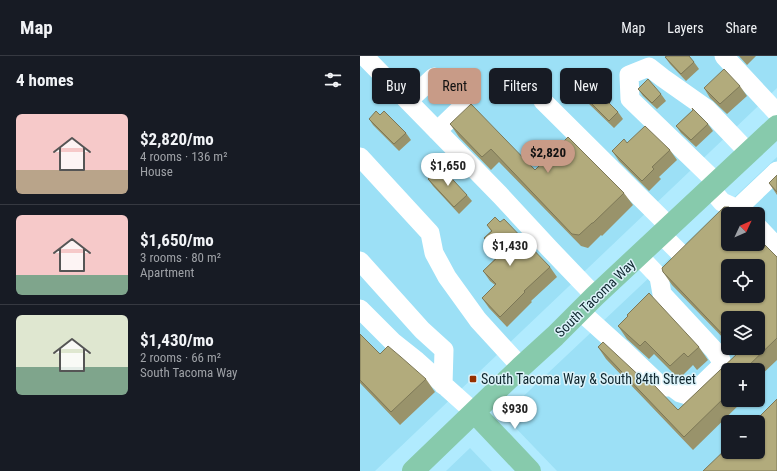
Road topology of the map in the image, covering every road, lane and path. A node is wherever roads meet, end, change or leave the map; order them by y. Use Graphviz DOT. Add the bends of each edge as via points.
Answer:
graph roads {
  1 [pos="364,56"];
  2 [pos="724,56"];
  3 [pos="376,68"];
  4 [pos="428,83"];
  5 [pos="420,90"];
  6 [pos="411,104"];
  7 [pos="546,104"];
  8 [pos="462,107"];
  9 [pos="777,113"];
  10 [pos="777,126"];
  11 [pos="437,131"];
  12 [pos="748,152"];
  13 [pos="360,157"];
  14 [pos="777,171"];
  15 [pos="713,185"];
  16 [pos="729,207"];
  17 [pos="738,207"];
  18 [pos="665,230"];
  19 [pos="765,234"];
  20 [pos="777,247"];
  21 [pos="639,256"];
  22 [pos="360,261"];
  23 [pos="661,286"];
  24 [pos="596,296"];
  25 [pos="645,302"];
  26 [pos="360,309"];
  27 [pos="580,311"];
  28 [pos="521,367"];
  29 [pos="443,385"];
  30 [pos="474,413"];
  31 [pos="413,471"];
  32 [pos="529,471"];
  1 -- 3 [label="lane"];
  2 -- 9 [label="lane"];
  4 -- 5 [label="lane"];
  6 -- 11 [label="lane"];
  7 -- 18 [label="lane"];
  8 -- 11 [label="lane"];
  10 -- 12 [label="main road, South Tacoma Way"];
  11 -- 24 [label="lane"];
  12 -- 15 [label="main road, South Tacoma Way"];
  12 -- 15 [label="lane" via="707,109 649,67 630,75 630,99"];
  13 -- 28 [label="lane" via="430,233 434,253 447,277 478,320"];
  14 -- 17 [label="lane"];
  15 -- 16 [label="lane" via="722,202"];
  15 -- 18 [label="main road, South Tacoma Way"];
  18 -- 21 [label="main road, South Tacoma Way"];
  18 -- 23 [label="lane" via="687,249"];
  19 -- 20 [label="lane"];
  21 -- 23 [label="lane"];
  21 -- 24 [label="main road, South Tacoma Way"];
  22 -- 29 [label="lane" via="422,330 444,350"];
  23 -- 25 [label="lane"];
  23 -- 27 [label="lane" via="721,360 720,367 690,396 672,387 662,387 615,333"];
  24 -- 27 [label="main road, South Tacoma Way"];
  26 -- 29 [label="lane" via="393,342"];
  27 -- 28 [label="main road, South Tacoma Way"];
  28 -- 30 [label="main road, South Tacoma Way"];
  29 -- 30 [label="lane"];
  30 -- 31 [label="main road, South Tacoma Way"];
  30 -- 32 [label="main road"];
}
